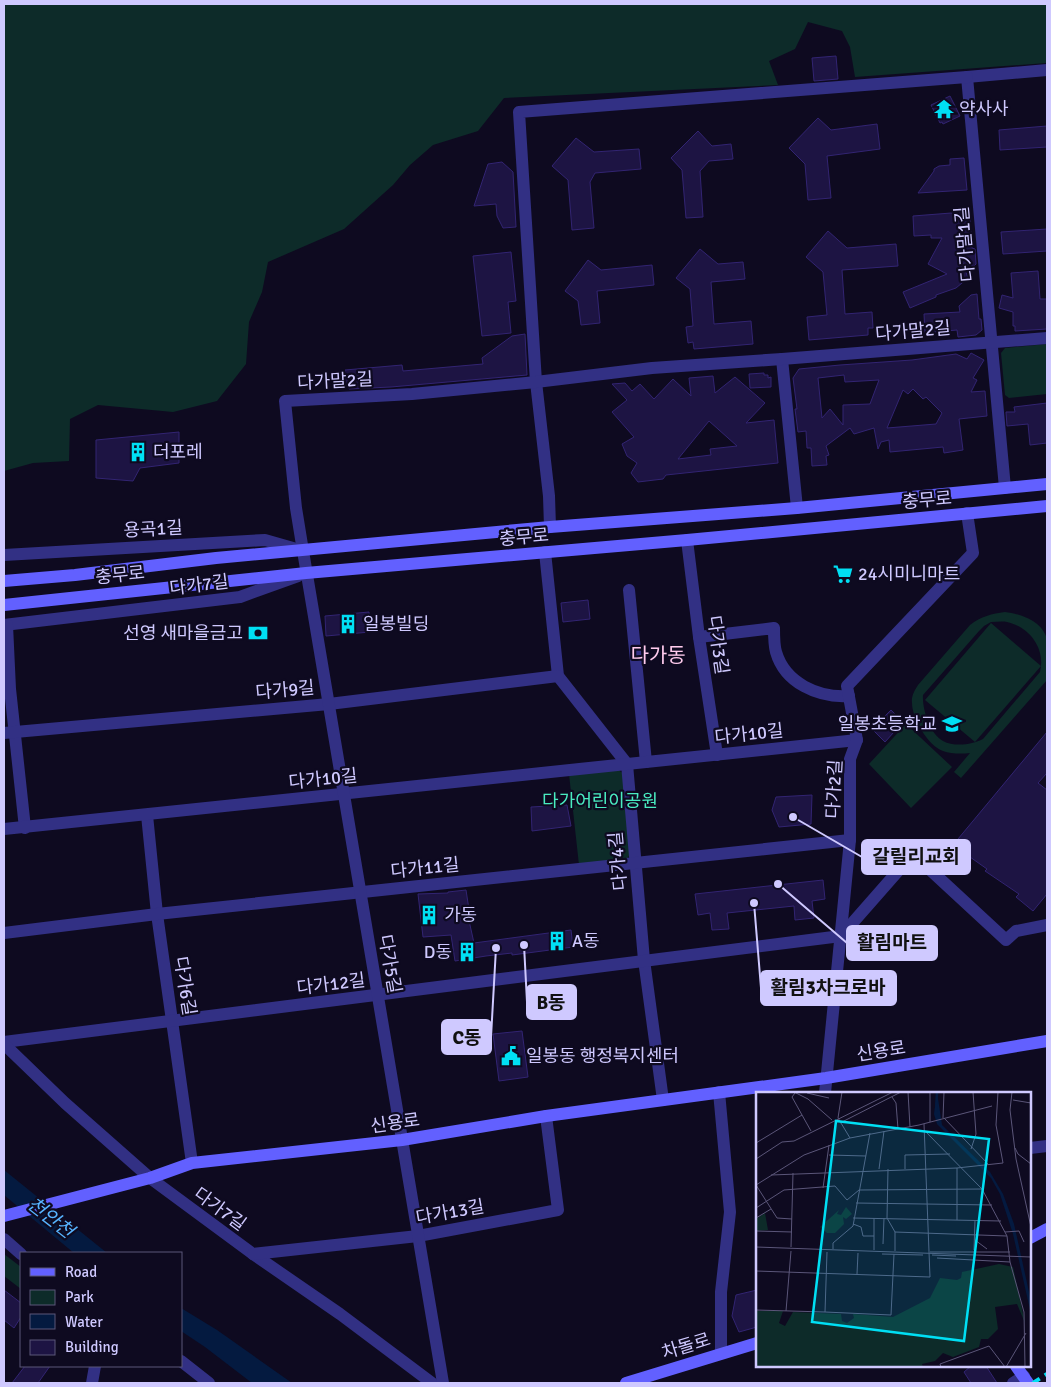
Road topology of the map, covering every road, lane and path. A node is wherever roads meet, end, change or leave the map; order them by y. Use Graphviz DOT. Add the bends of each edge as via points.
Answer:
graph roads {
  1 [pos="1047,70"];
  2 [pos="967,77"];
  3 [pos="1047,338"];
  4 [pos="992,342"];
  5 [pos="782,359"];
  6 [pos="536,382"];
  7 [pos="1047,484"];
  8 [pos="1005,488"];
  9 [pos="1047,506"];
  10 [pos="797,508"];
  11 [pos="967,513"];
  12 [pos="550,527"];
  13 [pos="687,540"];
  14 [pos="303,551"];
  15 [pos="545,552"];
  16 [pos="4,555"];
  17 [pos="306,573"];
  18 [pos="4,581"];
  19 [pos="629,590"];
  20 [pos="4,604"];
  21 [pos="5,625"];
  22 [pos="699,637"];
  23 [pos="558,676"];
  24 [pos="7,687"];
  25 [pos="849,696"];
  26 [pos="329,704"];
  27 [pos="10,732"];
  28 [pos="857,740"];
  29 [pos="717,755"];
  30 [pos="646,762"];
  31 [pos="626,764"];
  32 [pos="344,794"];
  33 [pos="147,815"];
  34 [pos="25,828"];
  35 [pos="4,829"];
  36 [pos="850,840"];
  37 [pos="636,862"];
  38 [pos="360,893"];
  39 [pos="157,914"];
  40 [pos="1047,925"];
  41 [pos="4,933"];
  42 [pos="841,936"];
  43 [pos="644,960"];
  44 [pos="378,995"];
  45 [pos="173,1021"];
  46 [pos="1047,1041"];
  47 [pos="4,1043"];
  48 [pos="826,1078"];
  49 [pos="719,1092"];
  50 [pos="825,1092"];
  51 [pos="662,1100"];
  52 [pos="546,1116"];
  53 [pos="402,1140"];
  54 [pos="1047,1146"];
  55 [pos="1031,1148"];
  56 [pos="192,1163"];
  57 [pos="150,1178"];
  58 [pos="4,1216"];
  59 [pos="1047,1229"];
  60 [pos="418,1236"];
  61 [pos="1031,1237"];
  62 [pos="4,1239"];
  63 [pos="20,1253"];
  64 [pos="253,1254"];
  65 [pos="756,1343"];
  66 [pos="720,1353"];
  67 [pos="182,1362"];
  68 [pos="95,1367"];
  69 [pos="92,1383"];
  70 [pos="209,1383"];
  71 [pos="432,1383"];
  72 [pos="443,1383"];
  73 [pos="626,1383"];
  1 -- 2 [label="street"];
  2 -- 4 [label="street, 다가말1길"];
  2 -- 6 [label="street" via="518,112"];
  3 -- 4 [label="street, 다가말2길"];
  4 -- 5 [label="street, 다가말2길"];
  4 -- 8 [label="street, 다가말1길"];
  5 -- 6 [label="street, 다가말2길" via="652,368"];
  5 -- 10 [label="street"];
  6 -- 12 [label="street"];
  6 -- 14 [label="street, 다가말2길" via="412,394 286,401"];
  7 -- 8 [label="main road, 충무로"];
  8 -- 10 [label="main road, 충무로"];
  9 -- 11 [label="main road, 충무로"];
  10 -- 12 [label="main road, 충무로"];
  11 -- 13 [label="main road, 충무로"];
  11 -- 25 [label="street" via="973,553 848,686"];
  12 -- 14 [label="main road, 충무로"];
  13 -- 15 [label="main road, 충무로"];
  13 -- 22 [label="street, 다가3길"];
  14 -- 16 [label="street, 용곡1길" via="265,540"];
  14 -- 17 [label="street, 다가5길"];
  14 -- 18 [label="main road, 충무로"];
  15 -- 17 [label="main road, 충무로"];
  15 -- 23 [label="street"];
  17 -- 20 [label="main road, 충무로"];
  17 -- 21 [label="street, 다가7길" via="240,597"];
  17 -- 26 [label="street, 다가5길"];
  19 -- 30 [label="street"];
  21 -- 24 [label="street"];
  22 -- 25 [label="street" via="774,628 776,652 796,682 810,690 836,697"];
  22 -- 29 [label="street, 다가3길"];
  23 -- 26 [label="street, 다가9길"];
  23 -- 31 [label="street"];
  24 -- 27 [label="street"];
  25 -- 28 [label="street, 다가2길"];
  26 -- 27 [label="street, 다가9길"];
  26 -- 32 [label="street, 다가5길"];
  27 -- 34 [label="street"];
  28 -- 29 [label="street, 다가10길"];
  28 -- 36 [label="street, 다가2길" via="850,760"];
  29 -- 30 [label="street, 다가10길"];
  30 -- 31 [label="street, 다가10길"];
  31 -- 32 [label="street, 다가10길"];
  31 -- 37 [label="street, 다가4길"];
  32 -- 33 [label="street, 다가10길"];
  32 -- 38 [label="street, 다가5길"];
  33 -- 34 [label="street, 다가10길"];
  33 -- 39 [label="street, 다가6길"];
  34 -- 35 [label="street, 다가10길"];
  36 -- 37 [label="street, 다가11길"];
  36 -- 42 [label="street, 다가2길"];
  37 -- 38 [label="street, 다가11길"];
  37 -- 43 [label="street, 다가4길"];
  38 -- 39 [label="street, 다가11길"];
  38 -- 44 [label="street, 다가5길"];
  39 -- 41 [label="street, 다가11길"];
  39 -- 45 [label="street, 다가6길"];
  40 -- 42 [label="street" via="1016,931 1006,940 914,854"];
  42 -- 43 [label="street, 다가12길"];
  42 -- 48 [label="street, 다가2길"];
  43 -- 44 [label="street, 다가12길"];
  43 -- 51 [label="street, 다가4길"];
  44 -- 45 [label="street, 다가12길"];
  44 -- 53 [label="street, 다가5길"];
  45 -- 47 [label="street, 다가12길"];
  45 -- 56 [label="street, 다가6길"];
  46 -- 48 [label="main road, 신용로"];
  47 -- 57 [label="street, 다가7길" via="65,1103"];
  48 -- 49 [label="main road, 신용로"];
  48 -- 50 [label="street, 다가2길"];
  49 -- 51 [label="main road, 신용로"];
  49 -- 66 [label="street" via="730,1212 721,1292"];
  51 -- 52 [label="main road, 신용로"];
  52 -- 53 [label="main road, 신용로"];
  52 -- 60 [label="street, 다가13길" via="558,1210"];
  53 -- 56 [label="main road, 신용로"];
  53 -- 60 [label="street, 다가5길"];
  54 -- 55 [label="street"];
  56 -- 57 [label="main road, 신용로"];
  57 -- 58 [label="main road, 신용로"];
  57 -- 64 [label="street, 다가7길"];
  59 -- 61 [label="main road"];
  60 -- 64 [label="street, 다가13길"];
  60 -- 72 [label="street, 다가5길"];
  62 -- 63 [label="street"];
  64 -- 71 [label="street, 다가7길"];
  65 -- 66 [label="main road, 차돌로"];
  66 -- 73 [label="main road, 차돌로"];
  67 -- 70 [label="street"];
  68 -- 69 [label="street"];
}
